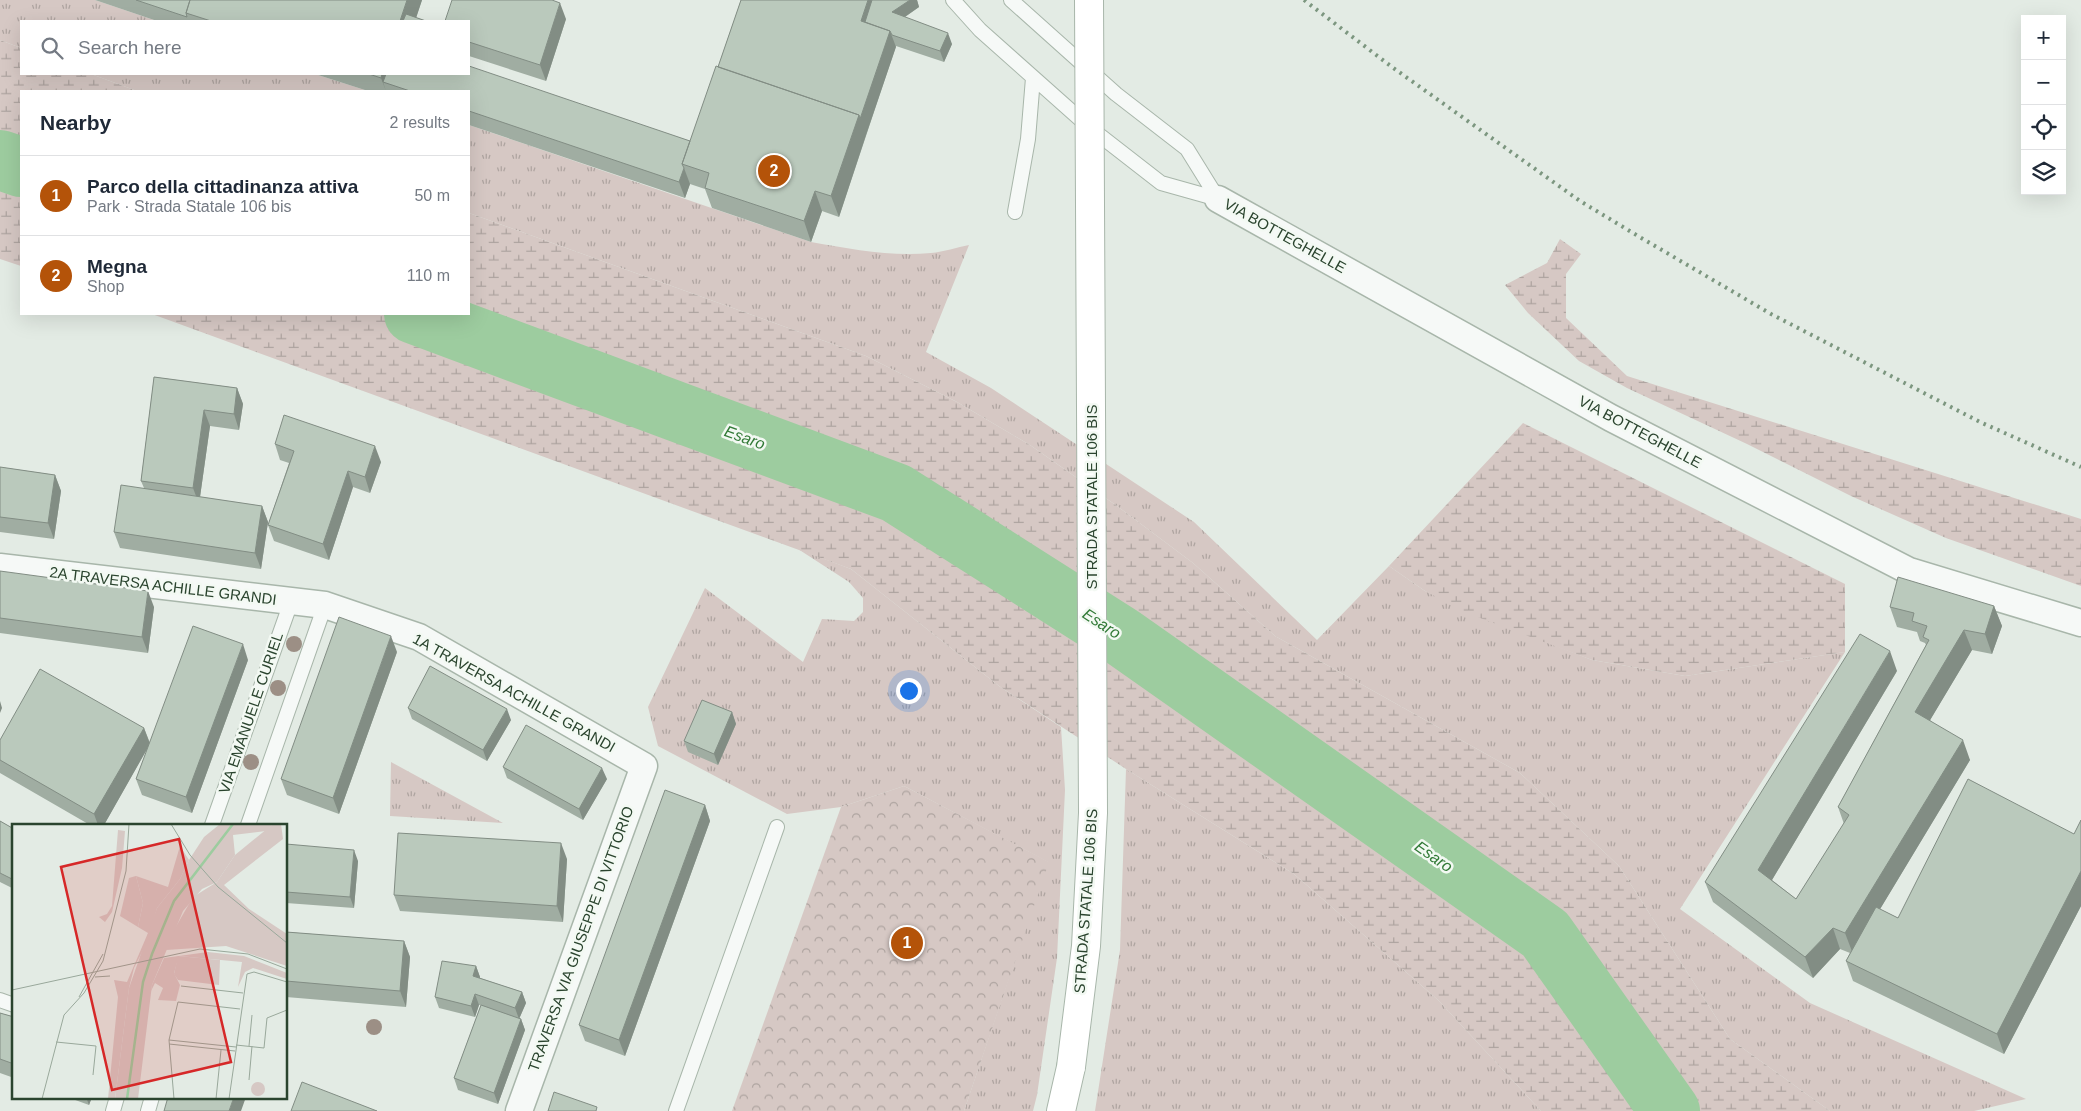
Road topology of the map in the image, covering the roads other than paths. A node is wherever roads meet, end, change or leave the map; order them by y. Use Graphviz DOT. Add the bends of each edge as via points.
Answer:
graph roads {
  1 [pos="953,0"];
  2 [pos="1011,0"];
  3 [pos="1089,0"];
  4 [pos="1033,78"];
  5 [pos="1218,199"];
  6 [pos="1015,212"];
  7 [pos="0,567"];
  8 [pos="290,602"];
  9 [pos="325,605"];
  10 [pos="2081,623"];
  11 [pos="644,766"];
  12 [pos="212,824"];
  13 [pos="248,824"];
  14 [pos="777,827"];
  15 [pos="0,1000"];
  16 [pos="12,1004"];
  17 [pos="117,1098"];
  18 [pos="152,1098"];
  19 [pos="112,1111"];
  20 [pos="148,1111"];
  21 [pos="519,1111"];
  22 [pos="676,1111"];
  23 [pos="1061,1111"];
  1 -- 4 [label="lane" via="980,30"];
  2 -- 5 [label="lane" via="1116,94 1188,149"];
  3 -- 23 [label="main road, STRADA STATALE 106 BIS, bridge" via="1094,813 1086,946 1071,1066"];
  4 -- 5 [label="lane" via="1161,183"];
  4 -- 6 [label="lane" via="1028,139"];
  5 -- 10 [label="street, VIA BOTTEGHELLE" via="1611,418 1909,571"];
  7 -- 8 [label="street, 2A TRAVERSA ACHILLE GRANDI"];
  8 -- 9 [label="street, 2A TRAVERSA ACHILLE GRANDI"];
  8 -- 12 [label="lane, VIA EMANUELE CURIEL"];
  9 -- 11 [label="street, 1A TRAVERSA ACHILLE GRANDI" via="419,637"];
  9 -- 13 [label="lane"];
  11 -- 21 [label="street, TRAVERSA VIA GIUSEPPE DI VITTORIO"];
  14 -- 22 [label="lane"];
  15 -- 16 [label="lane"];
  17 -- 19 [label="lane"];
  18 -- 20 [label="lane"];
}
